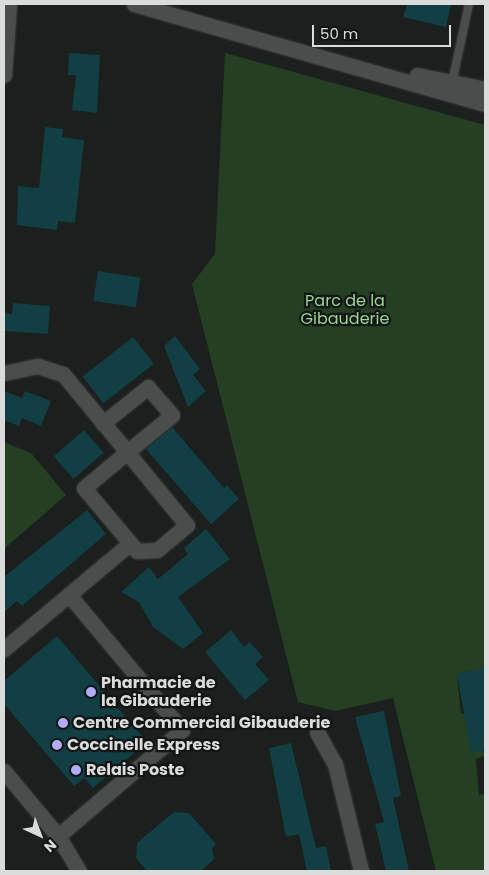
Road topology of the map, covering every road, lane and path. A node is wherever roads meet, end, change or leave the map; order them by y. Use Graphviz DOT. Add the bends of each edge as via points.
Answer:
graph roads {
  1 [pos="9,4"];
  2 [pos="134,4"];
  3 [pos="171,4"];
  4 [pos="470,4"];
  5 [pos="4,75"];
  6 [pos="452,83"];
  7 [pos="485,89"];
  8 [pos="485,104"];
  9 [pos="4,373"];
  10 [pos="103,423"];
  11 [pos="127,452"];
  12 [pos="129,544"];
  13 [pos="69,594"];
  14 [pos="4,649"];
  15 [pos="317,732"];
  16 [pos="4,771"];
  17 [pos="58,836"];
  18 [pos="78,871"];
  19 [pos="361,871"];
  1 -- 5 [label="street"];
  2 -- 8 [label="street"];
  3 -- 6 [label="street"];
  4 -- 6 [label="lane"];
  6 -- 7 [label="street"];
  9 -- 10 [label="street" via="52,367"];
  10 -- 11 [label="street"];
  10 -- 11 [label="street" via="148,387 172,415"];
  11 -- 12 [label="street" via="84,488"];
  11 -- 12 [label="street" via="187,525 148,554"];
  12 -- 13 [label="street"];
  13 -- 14 [label="street"];
  13 -- 17 [label="street" via="182,730"];
  15 -- 19 [label="street" via="335,764"];
  16 -- 17 [label="street"];
  17 -- 18 [label="street"];
}
